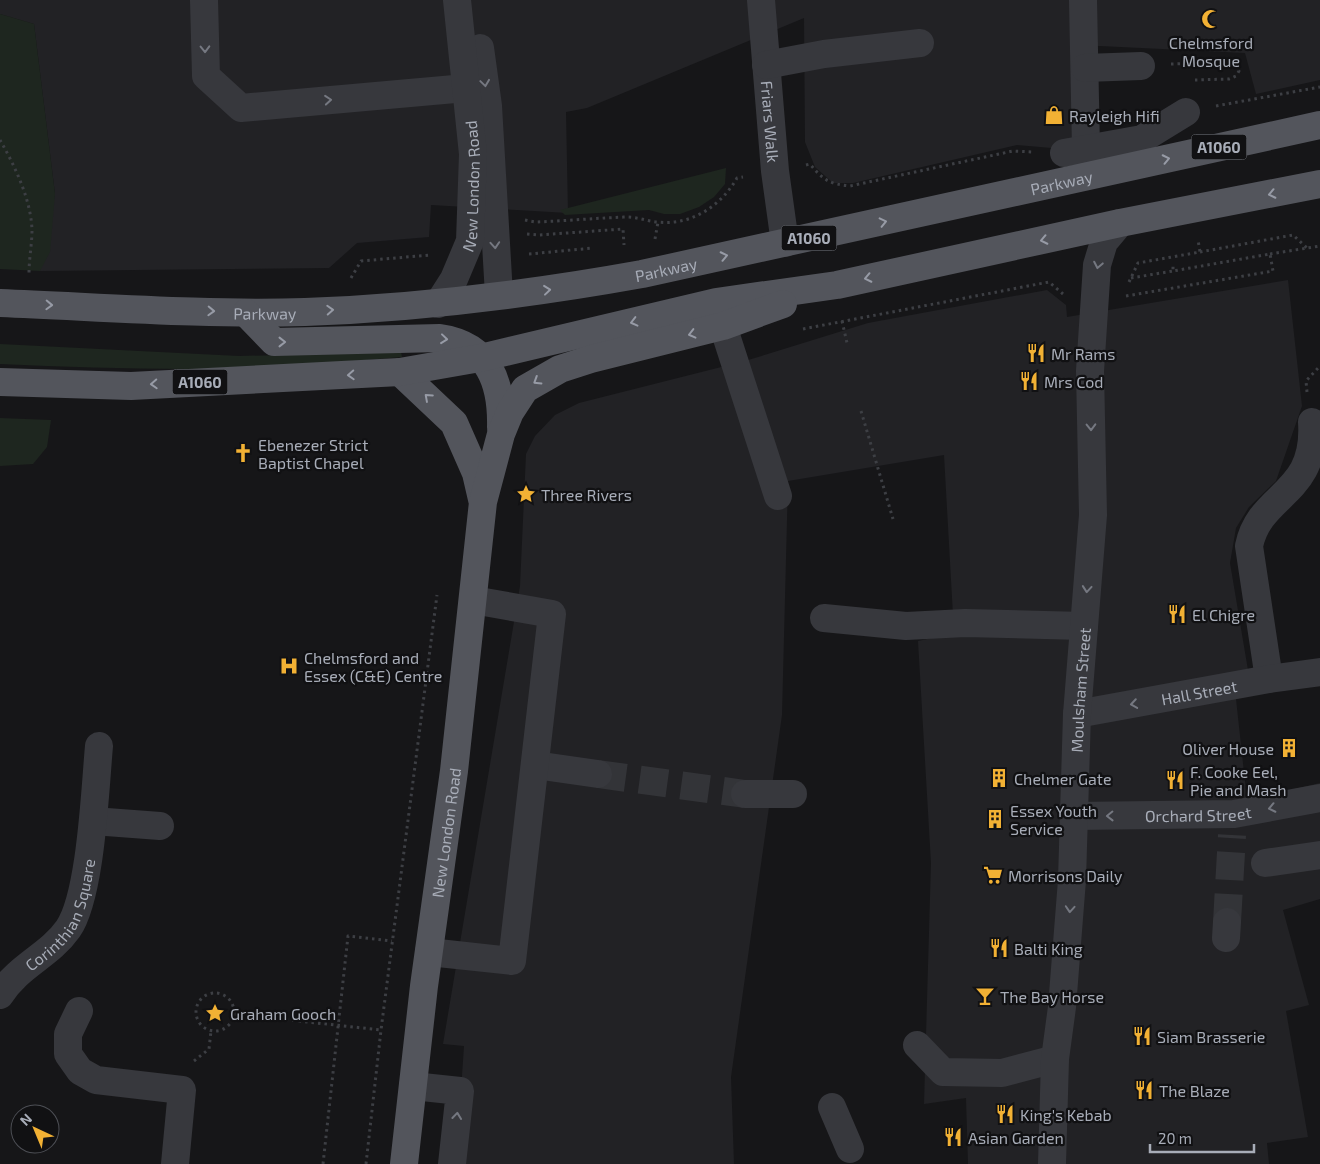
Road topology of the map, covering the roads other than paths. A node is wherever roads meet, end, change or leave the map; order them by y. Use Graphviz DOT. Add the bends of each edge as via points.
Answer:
graph roads {
  1 [pos="204,0"];
  2 [pos="457,0"];
  3 [pos="472,0"];
  4 [pos="760,0"];
  5 [pos="1083,0"];
  6 [pos="920,44"];
  7 [pos="766,65"];
  8 [pos="1141,66"];
  9 [pos="1085,68"];
  10 [pos="466,88"];
  11 [pos="1186,112"];
  12 [pos="1320,125"];
  13 [pos="1320,184"];
  14 [pos="1120,223"];
  15 [pos="785,243"];
  16 [pos="837,285"];
  17 [pos="498,295"];
  18 [pos="0,303"];
  19 [pos="438,304"];
  20 [pos="246,313"];
  21 [pos="723,326"];
  22 [pos="480,358"];
  23 [pos="400,372"];
  24 [pos="0,382"];
  25 [pos="1312,422"];
  26 [pos="501,434"];
  27 [pos="778,496"];
  28 [pos="483,502"];
  29 [pos="473,600"];
  30 [pos="824,618"];
  31 [pos="1084,626"];
  32 [pos="1320,672"];
  33 [pos="1269,679"];
  34 [pos="1077,714"];
  35 [pos="99,746"];
  36 [pos="534,765"];
  37 [pos="598,774"];
  38 [pos="744,794"];
  39 [pos="793,794"];
  40 [pos="1320,798"];
  41 [pos="1074,816"];
  42 [pos="92,821"];
  43 [pos="160,826"];
  44 [pos="1320,855"];
  45 [pos="1265,863"];
  46 [pos="429,952"];
  47 [pos="0,995"];
  48 [pos="79,1011"];
  49 [pos="917,1045"];
  50 [pos="1055,1059"];
  51 [pos="413,1086"];
  52 [pos="832,1107"];
  53 [pos="850,1149"];
  54 [pos="175,1164"];
  55 [pos="404,1164"];
  56 [pos="452,1164"];
  57 [pos="1052,1164"];
  1 -- 10 [label="street, one-way" via="206,76 241,108"];
  2 -- 10 [label="street, New London Road"];
  3 -- 17 [label="street, New London Road, one-way" via="488,106"];
  4 -- 7 [label="street, Friars Walk"];
  5 -- 9 [label="street"];
  6 -- 7 [label="street" via="824,54"];
  7 -- 15 [label="street, Friars Walk"];
  8 -- 9 [label="street"];
  9 -- 11 [label="street" via="1075,151 1142,139"];
  10 -- 19 [label="street, New London Road" via="473,154 470,241 457,273"];
  15 -- 12 [label="main road, Parkway / A1060, one-way"];
  13 -- 14 [label="main road, A1060, one-way"];
  14 -- 16 [label="main road, A1060, one-way"];
  14 -- 31 [label="street, Moulsham Street, one-way" via="1104,242 1096,266 1090,371 1093,515"];
  17 -- 15 [label="main road, Parkway / A1060, one-way" via="560,289"];
  16 -- 21 [label="main road"];
  16 -- 22 [label="main road, A1060, one-way" via="716,302"];
  17 -- 19 [label="main road, Parkway / A1060"];
  18 -- 20 [label="main road, Parkway / A1060, one-way"];
  20 -- 19 [label="main road, Parkway / A1060, one-way"];
  20 -- 22 [label="main road, one-way" via="274,342 440,338 464,344"];
  21 -- 26 [label="main road, one-way" via="591,359 547,375 525,389"];
  21 -- 27 [label="street"];
  22 -- 23 [label="main road, A1060"];
  22 -- 26 [label="main road" via="498,388"];
  23 -- 24 [label="main road, A1060, one-way" via="131,386"];
  28 -- 23 [label="main road, New London Road, one-way" via="476,473 454,423"];
  25 -- 33 [label="street" via="1313,440 1305,467 1297,482 1260,520 1249,546"];
  26 -- 28 [label="main road, New London Road"];
  28 -- 29 [label="main road, New London Road"];
  29 -- 36 [label="street" via="552,614"];
  29 -- 46 [label="main road, New London Road"];
  30 -- 31 [label="street" via="906,626 965,623"];
  31 -- 34 [label="street, Moulsham Street"];
  32 -- 33 [label="street, Hall Street"];
  33 -- 34 [label="street, Hall Street, one-way"];
  34 -- 41 [label="street, Moulsham Street"];
  35 -- 42 [label="street, Corinthian Square"];
  36 -- 37 [label="street"];
  36 -- 46 [label="street" via="512,961"];
  38 -- 39 [label="street"];
  40 -- 41 [label="street, Orchard Street, one-way" via="1233,824"];
  41 -- 50 [label="street, Moulsham Street, one-way" via="1063,997"];
  42 -- 43 [label="street"];
  42 -- 47 [label="street, Corinthian Square" via="82,894 68,929 19,971"];
  44 -- 45 [label="street"];
  46 -- 51 [label="main road, New London Road"];
  48 -- 54 [label="street" via="68,1034 68,1054 80,1071 96,1080 182,1090"];
  49 -- 50 [label="street" via="943,1072 1002,1073"];
  50 -- 57 [label="street, Moulsham Street"];
  51 -- 55 [label="main road, New London Road"];
  56 -- 51 [label="street, one-way" via="460,1091"];
  52 -- 53 [label="street"];
}
